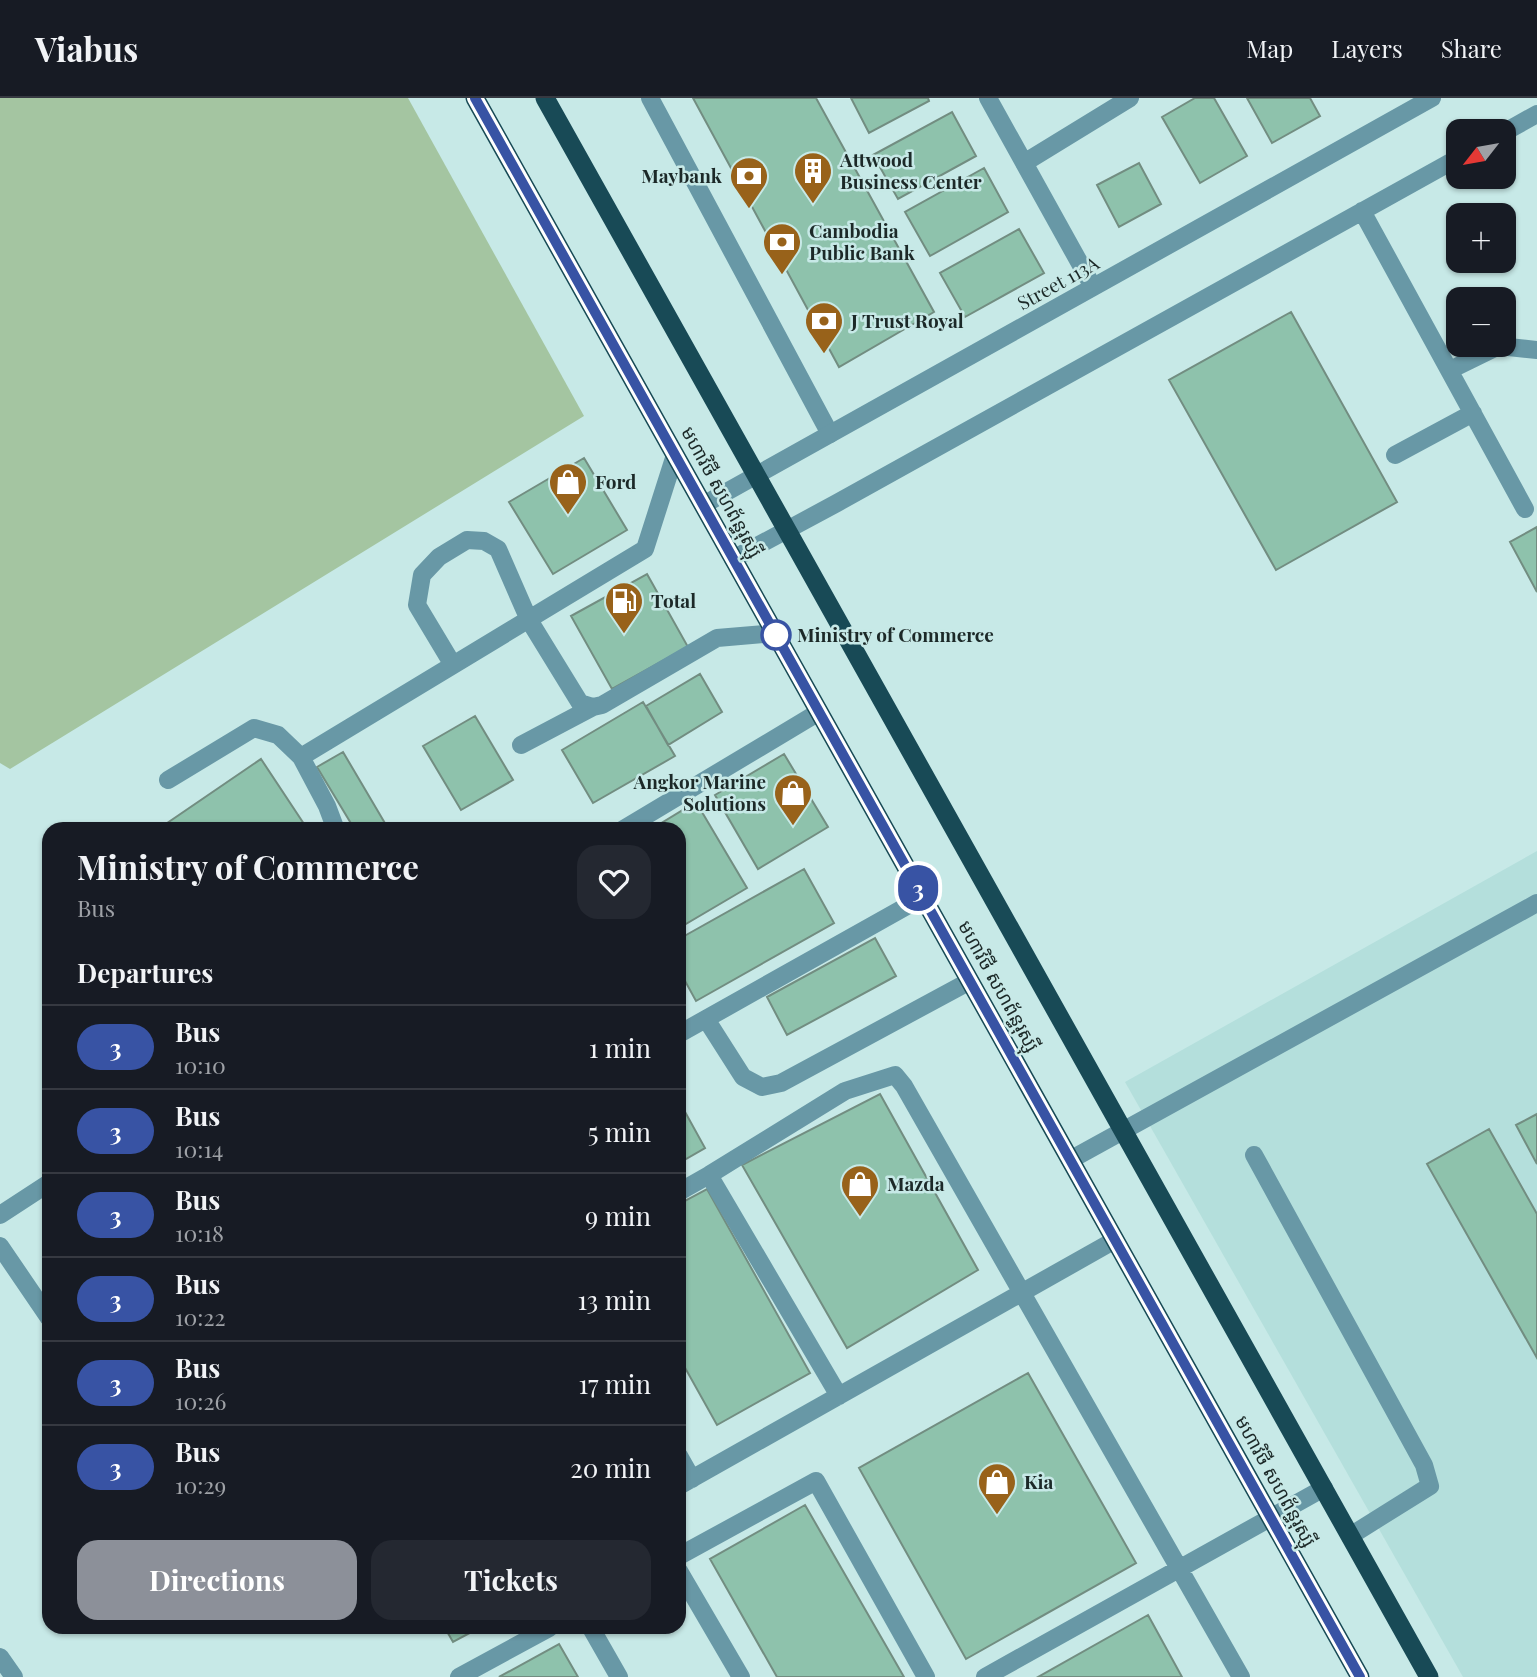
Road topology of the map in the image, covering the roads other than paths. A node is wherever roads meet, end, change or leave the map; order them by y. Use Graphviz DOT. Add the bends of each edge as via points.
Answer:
graph roads {
  1 [pos="475,98"];
  2 [pos="545,98"];
  3 [pos="650,98"];
  4 [pos="988,98"];
  5 [pos="1130,98"];
  6 [pos="1432,98"];
  7 [pos="1537,114"];
  8 [pos="1516,125"];
  9 [pos="1024,163"];
  10 [pos="1446,165"];
  11 [pos="1362,211"];
  12 [pos="1093,288"];
  13 [pos="1537,350"];
  14 [pos="1450,370"];
  15 [pos="1473,413"];
  16 [pos="830,434"];
  17 [pos="675,455"];
  18 [pos="1395,455"];
  19 [pos="757,476"];
  20 [pos="704,505"];
  21 [pos="1525,509"];
  22 [pos="787,529"];
  23 [pos="733,559"];
  24 [pos="529,620"];
  25 [pos="775,633"];
  26 [pos="453,665"];
  27 [pos="593,706"];
  28 [pos="819,712"];
  29 [pos="521,745"];
  30 [pos="301,757"];
  31 [pos="168,780"];
  32 [pos="333,822"];
  33 [pos="635,822"];
  34 [pos="923,897"];
  35 [pos="1537,903"];
  36 [pos="970,981"];
  37 [pos="706,1019"];
  38 [pos="686,1030"];
  39 [pos="1122,1130"];
  40 [pos="1254,1155"];
  41 [pos="1070,1160"];
  42 [pos="709,1175"];
  43 [pos="42,1188"];
  44 [pos="686,1188"];
  45 [pos="0,1215"];
  46 [pos="1115,1240"];
  47 [pos="0,1246"];
  48 [pos="1021,1293"];
  49 [pos="42,1308"];
  50 [pos="839,1396"];
  51 [pos="686,1481"];
  52 [pos="1324,1488"];
  53 [pos="1271,1518"];
  54 [pos="1350,1536"];
  55 [pos="686,1552"];
  56 [pos="1178,1570"];
  57 [pos="686,1583"];
  58 [pos="539,1634"];
  59 [pos="594,1634"];
  60 [pos="0,1657"];
  61 [pos="14,1677"];
  62 [pos="459,1677"];
  63 [pos="619,1677"];
  64 [pos="741,1677"];
  65 [pos="926,1677"];
  66 [pos="985,1677"];
  67 [pos="1241,1677"];
  68 [pos="1360,1677"];
  69 [pos="1429,1677"];
  1 -- 17 [label="highway, មហាវិថី សហព័ន្ធរុស្ស៊ី"];
  2 -- 19 [label="highway, មហាវិថី សហព័ន្ធរុស្ស៊ី"];
  3 -- 16 [label="street"];
  4 -- 9 [label="street"];
  5 -- 9 [label="street"];
  6 -- 12 [label="street, Street 113A"];
  7 -- 8 [label="street"];
  9 -- 12 [label="street"];
  10 -- 11 [label="street"];
  11 -- 14 [label="street"];
  11 -- 22 [label="street"];
  12 -- 16 [label="street, Street 113A"];
  13 -- 14 [label="street" via="1499,346"];
  14 -- 15 [label="street"];
  15 -- 18 [label="street"];
  15 -- 21 [label="street"];
  16 -- 19 [label="street, Street 113A"];
  17 -- 20 [label="highway, មហាវិថី សហព័ន្ធរុស្ស៊ី"];
  17 -- 24 [label="street" via="645,549"];
  19 -- 20 [label="street, Street 113A"];
  19 -- 22 [label="highway, មហាវិថី សហព័ន្ធរុស្ស៊ី"];
  20 -- 23 [label="highway, មហាវិថី សហព័ន្ធរុស្ស៊ី"];
  22 -- 23 [label="street"];
  22 -- 39 [label="highway, មហាវិថី សហព័ន្ធរុស្ស៊ី"];
  23 -- 25 [label="highway, មហាវិថី សហព័ន្ធរុស្ស៊ី"];
  24 -- 26 [label="street"];
  24 -- 26 [label="street" via="498,549 484,541 467,540 448,551 422,575 417,605"];
  24 -- 27 [label="street" via="580,703"];
  25 -- 27 [label="street" via="717,638"];
  25 -- 28 [label="highway, មហាវិថី សហព័ន្ធរុស្ស៊ី"];
  26 -- 30 [label="street"];
  27 -- 29 [label="street"];
  28 -- 33 [label="street"];
  28 -- 34 [label="highway, មហាវិថី សហព័ន្ធរុស្ស៊ី"];
  30 -- 31 [label="street" via="278,735 254,728"];
  30 -- 32 [label="street"];
  34 -- 36 [label="highway, មហាវិថី សហព័ន្ធរុស្ស៊ី"];
  34 -- 37 [label="street"];
  35 -- 39 [label="street"];
  36 -- 37 [label="street" via="780,1083 762,1087 743,1077"];
  36 -- 41 [label="highway, មហាវិថី សហព័ន្ធរុស្ស៊ី"];
  37 -- 38 [label="street"];
  39 -- 41 [label="street"];
  39 -- 52 [label="highway, មហាវិថី សហព័ន្ធរុស្ស៊ី"];
  40 -- 54 [label="street" via="1424,1465 1430,1486"];
  41 -- 46 [label="highway, មហាវិថី សហព័ន្ធរុស្ស៊ី"];
  42 -- 44 [label="street"];
  42 -- 48 [label="street" via="845,1091 895,1075"];
  42 -- 50 [label="street"];
  43 -- 45 [label="street"];
  46 -- 48 [label="street"];
  46 -- 53 [label="highway, មហាវិថី សហព័ន្ធរុស្ស៊ី"];
  47 -- 49 [label="street"];
  48 -- 50 [label="street"];
  48 -- 56 [label="street"];
  50 -- 51 [label="street"];
  52 -- 53 [label="street"];
  52 -- 54 [label="highway, មហាវិថី សហព័ន្ធរុស្ស៊ី"];
  53 -- 56 [label="street"];
  53 -- 68 [label="highway, មហាវិថី សហព័ន្ធរុស្ស៊ី"];
  54 -- 69 [label="highway, មហាវិថី សហព័ន្ធរុស្ស៊ី"];
  55 -- 65 [label="street" via="816,1480"];
  56 -- 66 [label="street"];
  56 -- 67 [label="street"];
  57 -- 64 [label="street"];
  58 -- 62 [label="street"];
  59 -- 63 [label="street"];
  60 -- 61 [label="street"];
}
